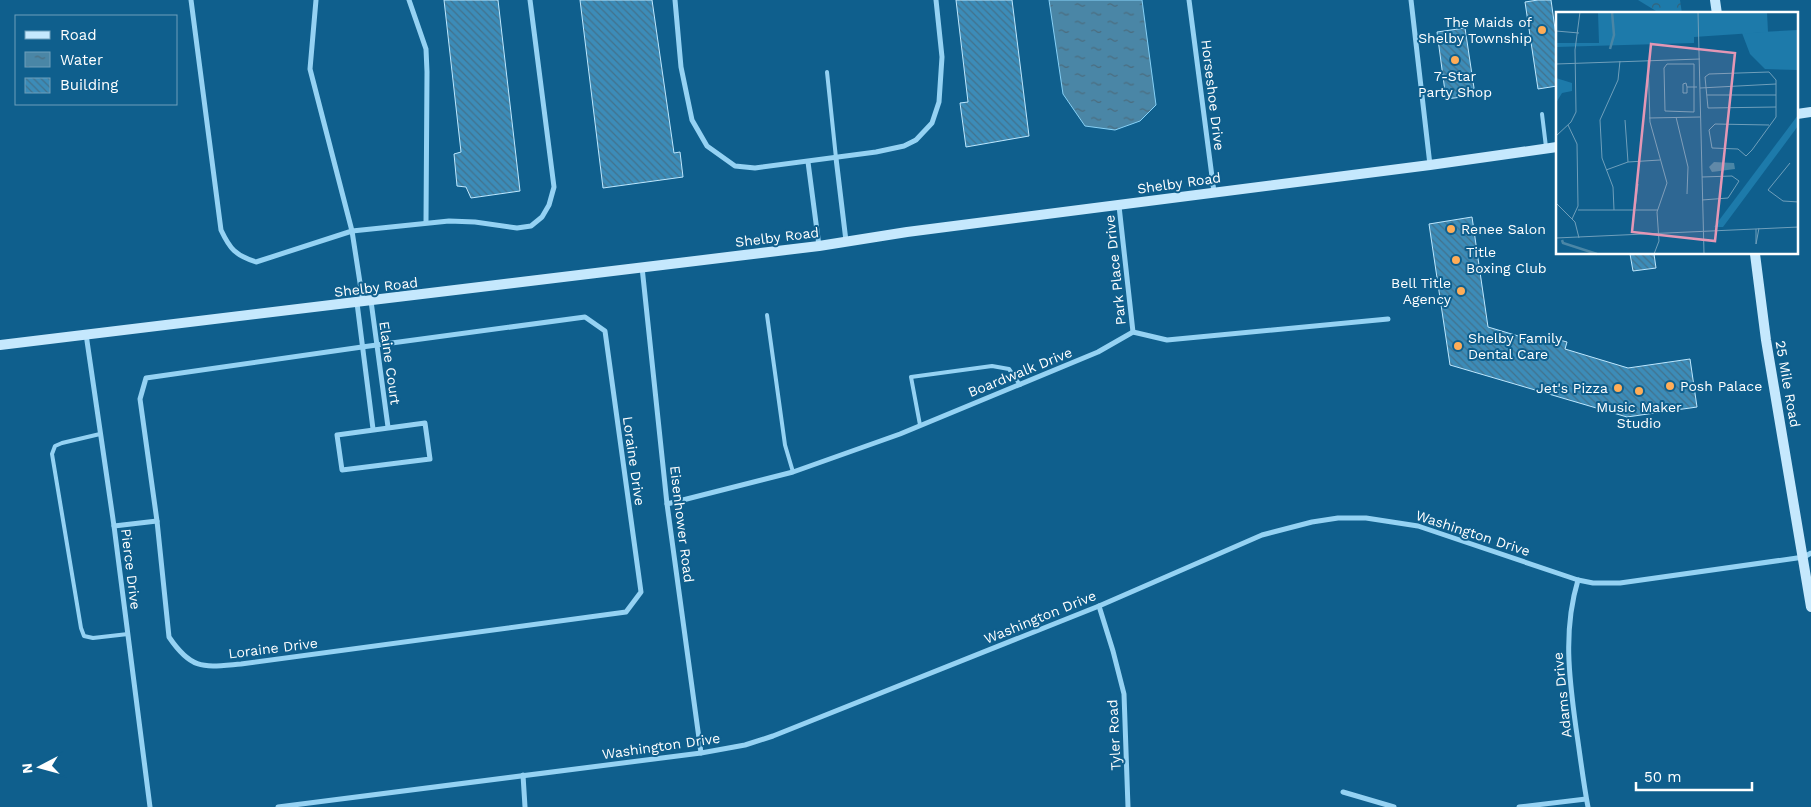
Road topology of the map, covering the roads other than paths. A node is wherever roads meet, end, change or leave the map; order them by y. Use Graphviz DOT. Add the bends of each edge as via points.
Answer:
graph roads {
  1 [pos="191,0"];
  2 [pos="316,0"];
  3 [pos="409,0"];
  4 [pos="530,0"];
  5 [pos="675,0"];
  6 [pos="936,0"];
  7 [pos="1189,0"];
  8 [pos="1411,0"];
  9 [pos="827,72"];
  10 [pos="1811,112"];
  11 [pos="1542,114"];
  12 [pos="1798,114"];
  13 [pos="1552,148"];
  14 [pos="836,158"];
  15 [pos="808,162"];
  16 [pos="1430,166"];
  17 [pos="1214,192"];
  18 [pos="1119,206"];
  19 [pos="426,222"];
  20 [pos="352,231"];
  21 [pos="846,241"];
  22 [pos="819,246"];
  23 [pos="1755,255"];
  24 [pos="642,267"];
  25 [pos="364,302"];
  26 [pos="768,315"];
  27 [pos="1388,319"];
  28 [pos="1133,332"];
  29 [pos="86,334"];
  30 [pos="0,345"];
  31 [pos="376,345"];
  32 [pos="362,347"];
  33 [pos="1020,385"];
  34 [pos="920,425"];
  35 [pos="388,427"];
  36 [pos="373,429"];
  37 [pos="100,434"];
  38 [pos="793,472"];
  39 [pos="668,504"];
  40 [pos="157,521"];
  41 [pos="114,526"];
  42 [pos="1808,557"];
  43 [pos="1578,580"];
  44 [pos="1099,606"];
  45 [pos="1811,607"];
  46 [pos="128,634"];
  47 [pos="701,753"];
  48 [pos="523,775"];
  49 [pos="1343,792"];
  50 [pos="1586,799"];
  51 [pos="150,807"];
  52 [pos="278,807"];
  53 [pos="525,807"];
  54 [pos="1128,807"];
  55 [pos="1394,807"];
  56 [pos="1519,807"];
  57 [pos="1588,807"];
  1 -- 20 [label="street" via="221,230 229,247 241,257 256,262"];
  2 -- 20 [label="street" via="310,69"];
  3 -- 19 [label="street" via="426,49"];
  4 -- 19 [label="street" via="554,187 549,205 531,226 517,228 475,222"];
  5 -- 15 [label="street" via="681,67 692,120 707,146 735,166 755,168"];
  6 -- 14 [label="street" via="942,57 939,102 932,123 916,140 904,146"];
  7 -- 17 [label="street, Horseshoe Drive"];
  8 -- 16 [label="street"];
  9 -- 14 [label="lane"];
  10 -- 12 [label="street"];
  11 -- 13 [label="lane"];
  13 -- 16 [label="street, Shelby Road"];
  14 -- 15 [label="street"];
  14 -- 21 [label="street"];
  15 -- 22 [label="street"];
  16 -- 17 [label="street, Shelby Road"];
  17 -- 18 [label="street, Shelby Road"];
  18 -- 21 [label="street, Shelby Road"];
  18 -- 28 [label="street, Park Place Drive"];
  19 -- 20 [label="street"];
  20 -- 25 [label="street"];
  21 -- 22 [label="street, Shelby Road"];
  22 -- 24 [label="street, Shelby Road"];
  23 -- 42 [label="street, 25 Mile Road" via="1766,340"];
  24 -- 25 [label="street, Shelby Road"];
  24 -- 39 [label="street, Eisenhower Road"];
  25 -- 29 [label="street, Shelby Road"];
  25 -- 31 [label="street, Elaine Court"];
  25 -- 32 [label="street, Elaine Court"];
  26 -- 38 [label="lane" via="785,445"];
  27 -- 28 [label="street" via="1167,340"];
  28 -- 33 [label="street, Boardwalk Drive" via="1098,352"];
  29 -- 30 [label="street, Shelby Road"];
  29 -- 37 [label="street, Pierce Drive"];
  31 -- 32 [label="street, Loraine Drive"];
  31 -- 35 [label="street, Elaine Court"];
  31 -- 40 [label="street, Loraine Drive" via="585,317 605,330 640,592 626,612 241,664 194,664 169,638"];
  32 -- 36 [label="street, Elaine Court"];
  32 -- 40 [label="street, Loraine Drive" via="146,378 140,399"];
  33 -- 34 [label="street, Boardwalk Drive"];
  33 -- 34 [label="lane" via="1009,369 992,366 911,377"];
  34 -- 38 [label="street, Boardwalk Drive"];
  35 -- 36 [label="street"];
  35 -- 36 [label="street" via="425,423 430,459 342,470 337,434"];
  37 -- 41 [label="street, Pierce Drive"];
  37 -- 46 [label="lane" via="62,443 55,446 52,454 84,636"];
  38 -- 39 [label="street, Boardwalk Drive"];
  39 -- 47 [label="street, Eisenhower Road"];
  40 -- 41 [label="street"];
  41 -- 46 [label="street, Pierce Drive"];
  42 -- 43 [label="street, Washington Drive" via="1620,583"];
  42 -- 45 [label="street, 25 Mile Road"];
  43 -- 44 [label="street, Washington Drive" via="1418,526 1366,518 1338,518 1262,535"];
  43 -- 50 [label="street, Adams Drive" via="1568,625 1568,670"];
  44 -- 47 [label="street, Washington Drive" via="773,736"];
  44 -- 54 [label="street, Tyler Road" via="1124,694"];
  46 -- 51 [label="street, Pierce Drive"];
  47 -- 48 [label="street, Washington Drive"];
  48 -- 52 [label="street, Washington Drive"];
  48 -- 53 [label="street"];
  49 -- 55 [label="street"];
  50 -- 56 [label="street"];
  50 -- 57 [label="street, Adams Drive"];
}
